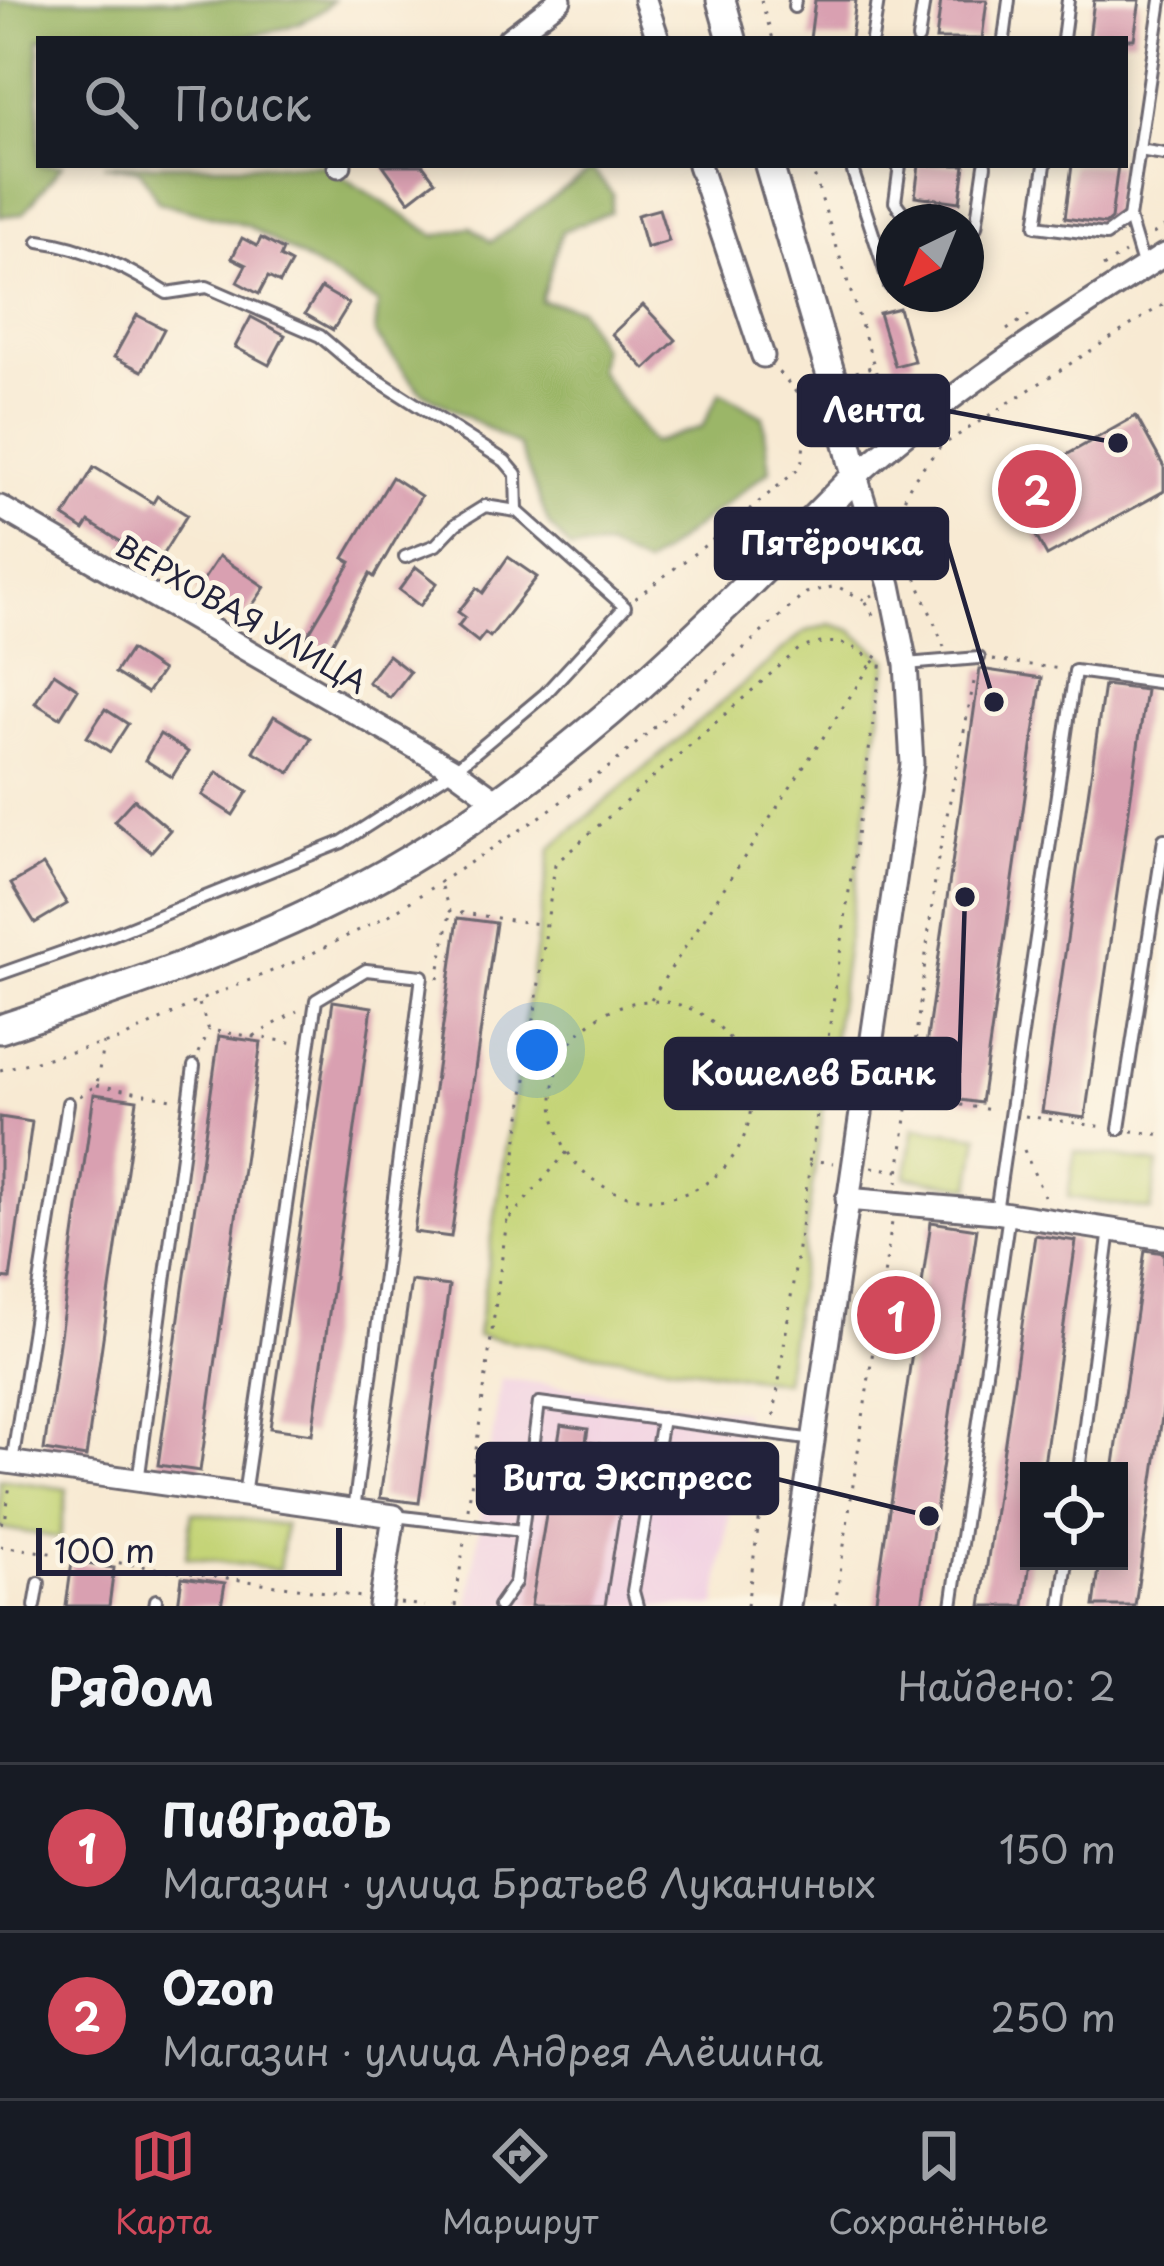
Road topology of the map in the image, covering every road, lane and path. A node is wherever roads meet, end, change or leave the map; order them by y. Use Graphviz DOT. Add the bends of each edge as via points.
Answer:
graph roads {
  1 [pos="560,0"];
  2 [pos="645,0"];
  3 [pos="721,0"];
  4 [pos="761,0"];
  5 [pos="878,0"];
  6 [pos="923,0"];
  7 [pos="1009,0"];
  8 [pos="1068,0"];
  9 [pos="1161,0"];
  10 [pos="512,36"];
  11 [pos="657,36"];
  12 [pos="731,36"];
  13 [pos="772,36"];
  14 [pos="872,36"];
  15 [pos="918,36"];
  16 [pos="1004,36"];
  17 [pos="1063,36"];
  18 [pos="1138,150"];
  19 [pos="1164,154"];
  20 [pos="699,168"];
  21 [pos="770,168"];
  22 [pos="812,168"];
  23 [pos="854,168"];
  24 [pos="900,168"];
  25 [pos="985,168"];
  26 [pos="1045,168"];
  27 [pos="896,204"];
  28 [pos="979,204"];
  29 [pos="1129,218"];
  30 [pos="1164,227"];
  31 [pos="39,241"];
  32 [pos="876,243"];
  33 [pos="1136,246"];
  34 [pos="1164,255"];
  35 [pos="1144,268"];
  36 [pos="1100,269"];
  37 [pos="1164,304"];
  38 [pos="1028,316"];
  39 [pos="992,343"];
  40 [pos="763,356"];
  41 [pos="919,401"];
  42 [pos="856,476"];
  43 [pos="0,507"];
  44 [pos="517,511"];
  45 [pos="405,557"];
  46 [pos="919,579"];
  47 [pos="890,585"];
  48 [pos="625,607"];
  49 [pos="873,616"];
  50 [pos="979,658"];
  51 [pos="874,661"];
  52 [pos="949,661"];
  53 [pos="906,664"];
  54 [pos="882,669"];
  55 [pos="1075,671"];
  56 [pos="1164,683"];
  57 [pos="454,770"];
  58 [pos="497,801"];
  59 [pos="1164,839"];
  60 [pos="440,884"];
  61 [pos="450,911"];
  62 [pos="547,925"];
  63 [pos="0,974"];
  64 [pos="422,976"];
  65 [pos="198,1000"];
  66 [pos="316,1000"];
  67 [pos="650,1000"];
  68 [pos="0,1029"];
  69 [pos="209,1030"];
  70 [pos="252,1036"];
  71 [pos="103,1041"];
  72 [pos="310,1046"];
  73 [pos="194,1066"];
  74 [pos="97,1085"];
  75 [pos="911,1096"];
  76 [pos="189,1102"];
  77 [pos="68,1103"];
  78 [pos="1011,1117"];
  79 [pos="1119,1129"];
  80 [pos="1164,1135"];
  81 [pos="568,1151"];
  82 [pos="848,1199"];
  83 [pos="896,1202"];
  84 [pos="1003,1213"];
  85 [pos="507,1221"];
  86 [pos="1055,1221"];
  87 [pos="1110,1229"];
  88 [pos="1164,1238"];
  89 [pos="662,1419"];
  90 [pos="772,1435"];
  91 [pos="814,1440"];
  92 [pos="1080,1462"];
  93 [pos="4,1468"];
  94 [pos="138,1482"];
  95 [pos="244,1497"];
  96 [pos="353,1511"];
  97 [pos="394,1516"];
  98 [pos="0,1522"];
  99 [pos="466,1524"];
  100 [pos="522,1531"];
  101 [pos="0,1546"];
  102 [pos="1066,1570"];
  103 [pos="39,1583"];
  104 [pos="381,1603"];
  105 [pos="35,1606"];
  106 [pos="424,1606"];
  107 [pos="455,1606"];
  108 [pos="499,1606"];
  109 [pos="637,1606"];
  110 [pos="747,1606"];
  111 [pos="789,1606"];
  112 [pos="835,1606"];
  113 [pos="952,1606"];
  114 [pos="1061,1606"];
  1 -- 10 [label="street"];
  2 -- 11 [label="street"];
  3 -- 12 [label="street"];
  4 -- 13 [label="path"];
  5 -- 14 [label="lane"];
  6 -- 15 [label="lane"];
  7 -- 16 [label="lane"];
  8 -- 17 [label="lane"];
  9 -- 18 [label="lane"];
  18 -- 19 [label="lane"];
  18 -- 29 [label="lane"];
  20 -- 40 [label="street"];
  21 -- 42 [label="street"];
  22 -- 41 [label="path" via="881,388 892,401"];
  23 -- 32 [label="lane"];
  24 -- 27 [label="lane"];
  25 -- 28 [label="lane"];
  26 -- 29 [label="lane" via="1036,226 1106,235"];
  29 -- 33 [label="lane"];
  30 -- 33 [label="path"];
  31 -- 44 [label="lane" via="122,265 167,293 207,287 320,336 505,461 516,474"];
  33 -- 35 [label="lane"];
  33 -- 36 [label="path"];
  34 -- 35 [label="street"];
  35 -- 42 [label="street" via="912,426"];
  37 -- 46 [label="path" via="941,446 904,499"];
  38 -- 39 [label="path"];
  40 -- 48 [label="path" via="797,390 808,414 800,467"];
  42 -- 47 [label="street"];
  42 -- 58 [label="street" via="578,742"];
  43 -- 57 [label="street, ВЕРХОВАЯ УЛИЦА"];
  44 -- 45 [label="lane" via="485,506 436,545"];
  44 -- 48 [label="lane"];
  46 -- 47 [label="path"];
  46 -- 52 [label="path"];
  47 -- 49 [label="path" via="865,600"];
  47 -- 53 [label="street"];
  48 -- 57 [label="lane" via="544,694"];
  50 -- 52 [label="lane"];
  50 -- 55 [label="path"];
  50 -- 75 [label="path" via="937,864"];
  51 -- 54 [label="path"];
  51 -- 54 [label="path" via="884,646"];
  51 -- 62 [label="path" via="839,641 799,650 555,864"];
  51 -- 67 [label="path"];
  52 -- 53 [label="lane"];
  53 -- 82 [label="street" via="912,764"];
  54 -- 90 [label="path"];
  55 -- 56 [label="lane"];
  55 -- 78 [label="lane"];
  57 -- 58 [label="street, ВЕРХОВАЯ УЛИЦА"];
  57 -- 63 [label="lane" via="342,842"];
  58 -- 68 [label="street" via="343,896 181,969"];
  59 -- 79 [label="lane"];
  60 -- 61 [label="path"];
  61 -- 62 [label="path"];
  61 -- 64 [label="path" via="440,979"];
  62 -- 85 [label="path"];
  64 -- 66 [label="lane" via="366,970"];
  64 -- 96 [label="lane"];
  65 -- 69 [label="path"];
  66 -- 70 [label="path"];
  66 -- 72 [label="lane"];
  67 -- 81 [label="path" via="601,1015 565,1052 553,1102"];
  67 -- 81 [label="path" via="700,1012 737,1048 752,1097 740,1147 704,1184 655,1198 605,1186"];
  69 -- 70 [label="path"];
  69 -- 73 [label="path"];
  70 -- 72 [label="path"];
  71 -- 74 [label="path"];
  72 -- 95 [label="lane"];
  73 -- 76 [label="lane"];
  74 -- 76 [label="path"];
  74 -- 77 [label="path"];
  75 -- 78 [label="path"];
  75 -- 83 [label="path"];
  76 -- 94 [label="lane"];
  77 -- 93 [label="lane"];
  78 -- 79 [label="path"];
  78 -- 84 [label="lane"];
  78 -- 86 [label="path"];
  79 -- 80 [label="path"];
  81 -- 85 [label="path"];
  82 -- 83 [label="street"];
  82 -- 91 [label="street"];
  83 -- 84 [label="street"];
  83 -- 112 [label="path"];
  84 -- 86 [label="street"];
  84 -- 113 [label="lane"];
  85 -- 99 [label="path"];
  86 -- 87 [label="street"];
  87 -- 88 [label="street"];
  87 -- 92 [label="lane"];
  89 -- 90 [label="lane"];
  89 -- 100 [label="lane" via="539,1403"];
  89 -- 109 [label="lane"];
  90 -- 91 [label="lane"];
  90 -- 110 [label="path"];
  91 -- 111 [label="street"];
  93 -- 94 [label="street"];
  93 -- 98 [label="path" via="10,1483"];
  94 -- 95 [label="street"];
  95 -- 96 [label="street"];
  96 -- 97 [label="street"];
  97 -- 99 [label="lane"];
  97 -- 104 [label="street"];
  99 -- 100 [label="lane"];
  99 -- 107 [label="path"];
  100 -- 108 [label="lane" via="515,1583"];
  101 -- 104 [label="path"];
  102 -- 114 [label="lane"];
  103 -- 105 [label="lane"];
  104 -- 106 [label="path"];
}
